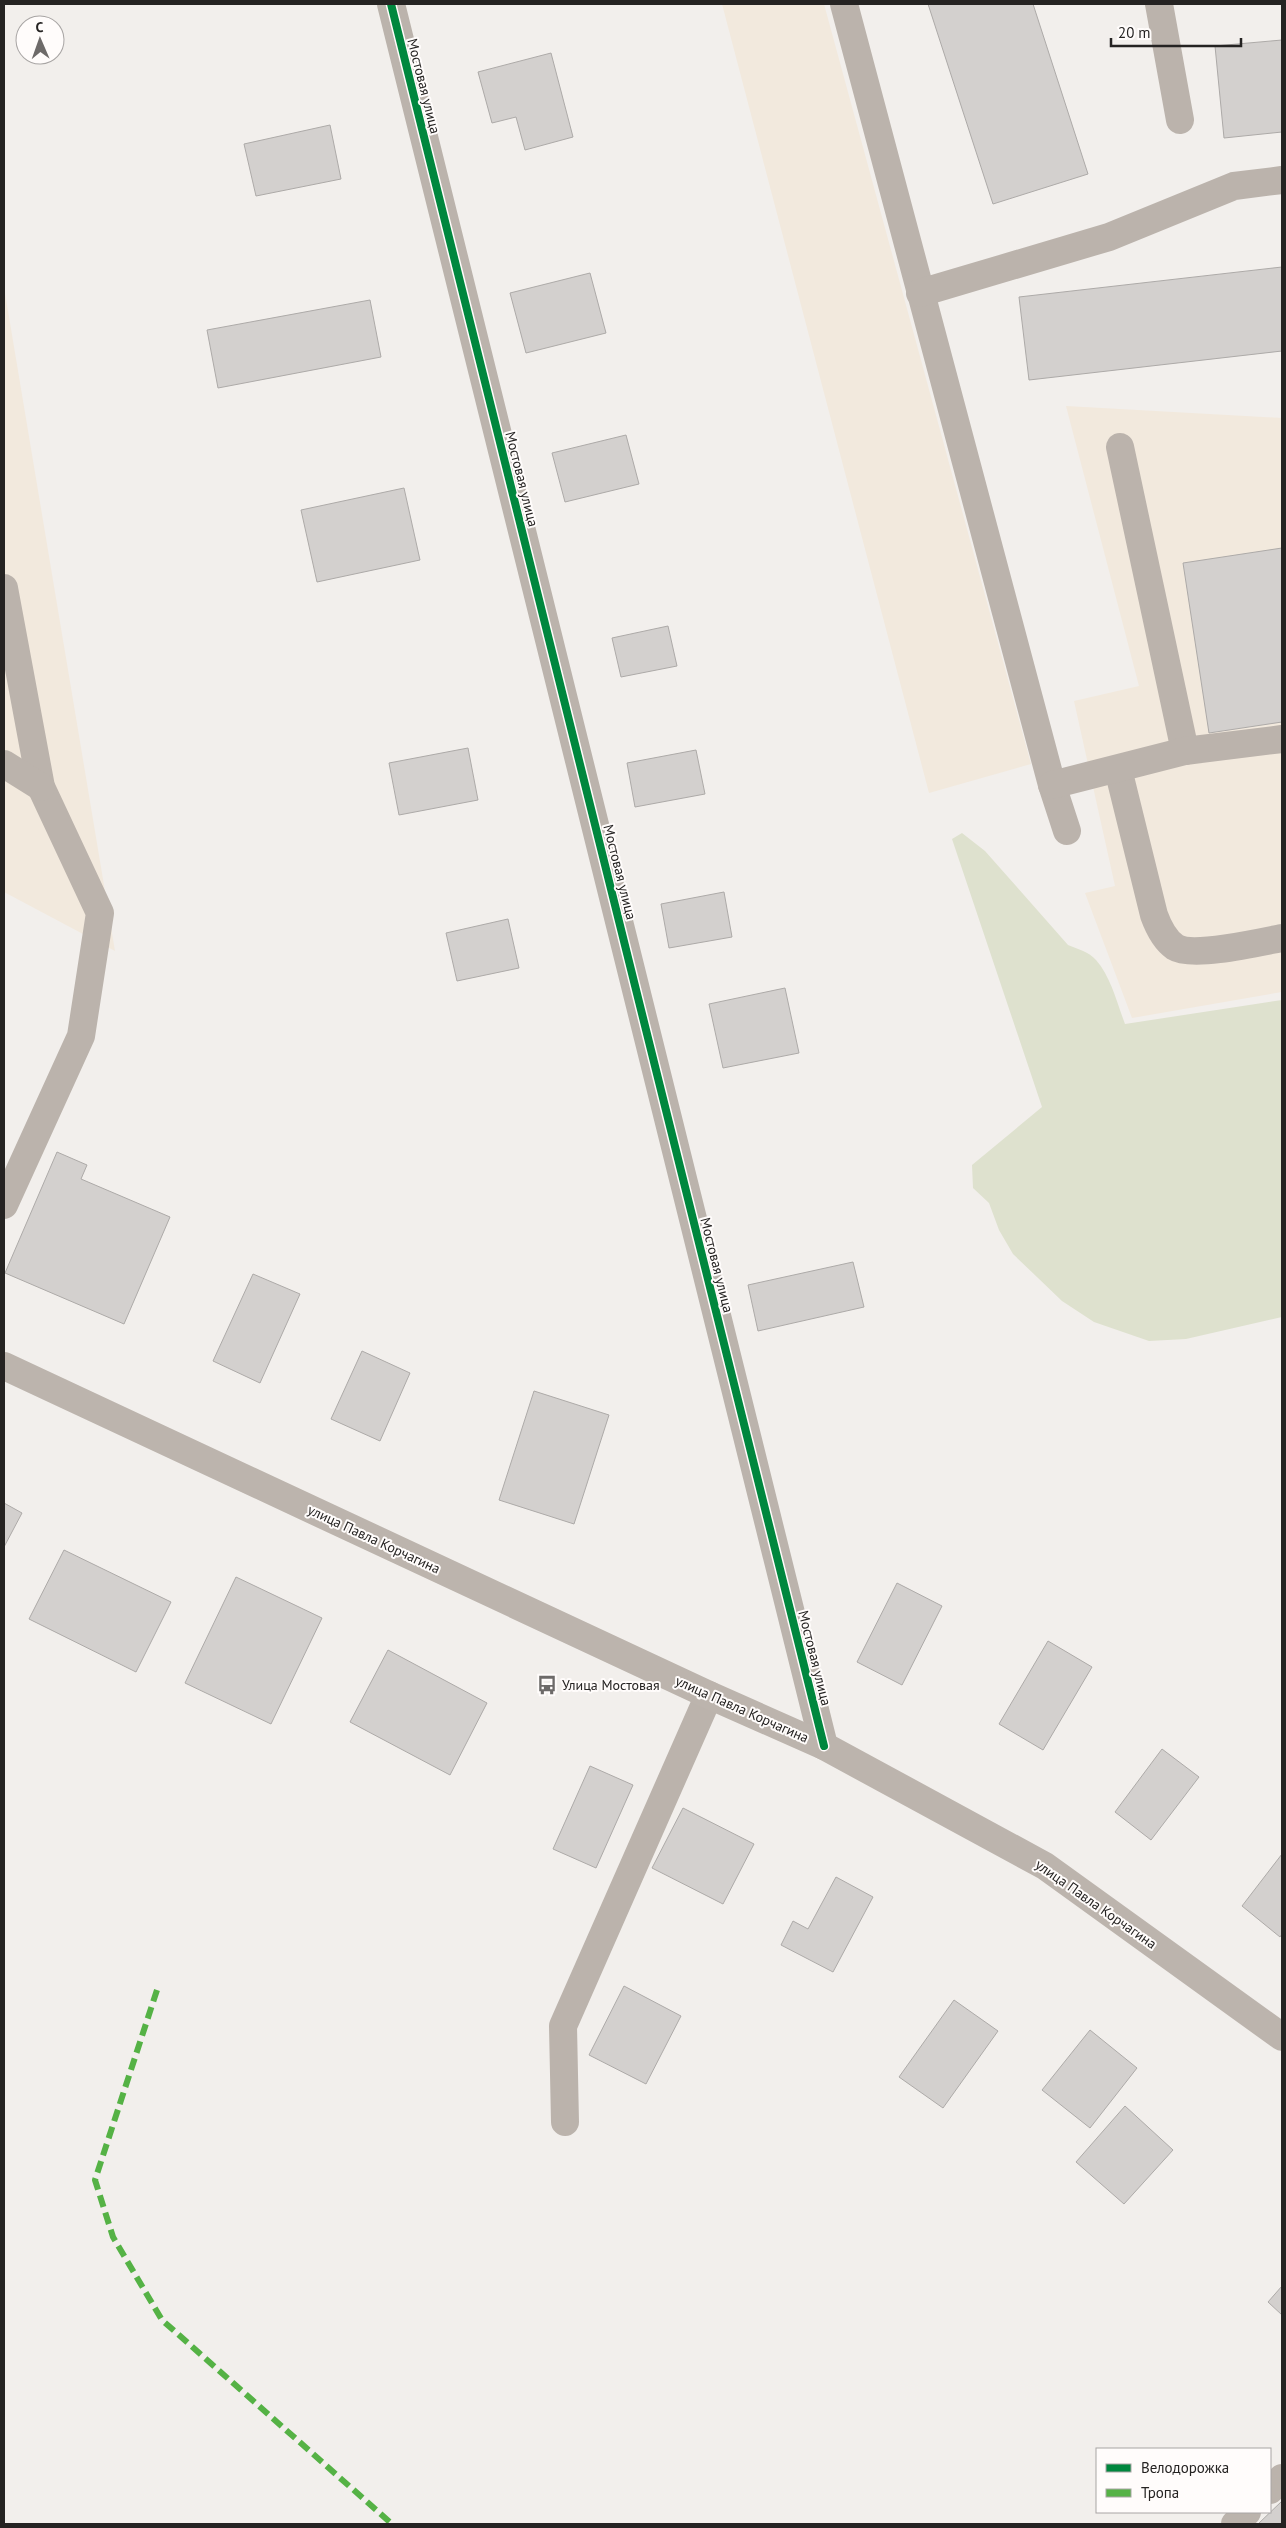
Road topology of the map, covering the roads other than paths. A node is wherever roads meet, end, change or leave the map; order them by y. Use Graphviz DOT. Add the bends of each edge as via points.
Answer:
graph roads {
  1 [pos="391,4"];
  2 [pos="844,4"];
  3 [pos="1160,4"];
  4 [pos="1180,120"];
  5 [pos="1282,180"];
  6 [pos="920,293"];
  7 [pos="1120,447"];
  8 [pos="4,588"];
  9 [pos="1282,739"];
  10 [pos="1185,751"];
  11 [pos="4,764"];
  12 [pos="1118,769"];
  13 [pos="1052,785"];
  14 [pos="41,788"];
  15 [pos="1067,831"];
  16 [pos="1282,938"];
  17 [pos="4,1205"];
  18 [pos="4,1366"];
  19 [pos="709,1695"];
  20 [pos="824,1746"];
  21 [pos="1282,2037"];
  22 [pos="565,2122"];
  23 [pos="1282,2478"];
  24 [pos="1271,2489"];
  25 [pos="1247,2513"];
  26 [pos="1234,2524"];
  1 -- 20 [label="street, Мостовая улица"];
  2 -- 6 [label="street"];
  3 -- 4 [label="street"];
  5 -- 6 [label="street" via="1234,186 1109,237"];
  6 -- 13 [label="street"];
  7 -- 10 [label="street"];
  8 -- 14 [label="street"];
  9 -- 10 [label="street"];
  10 -- 12 [label="street"];
  11 -- 14 [label="street"];
  12 -- 13 [label="street"];
  12 -- 16 [label="street" via="1154,915 1176,948 1210,950"];
  13 -- 15 [label="street"];
  14 -- 17 [label="street" via="100,914 81,1036"];
  18 -- 19 [label="main road, улица Павла Корчагина"];
  19 -- 20 [label="main road, улица Павла Корчагина"];
  19 -- 22 [label="street" via="562,2026"];
  20 -- 21 [label="main road, улица Павла Корчагина" via="1045,1866"];
  23 -- 24 [label="street"];
  25 -- 26 [label="street"];
}
